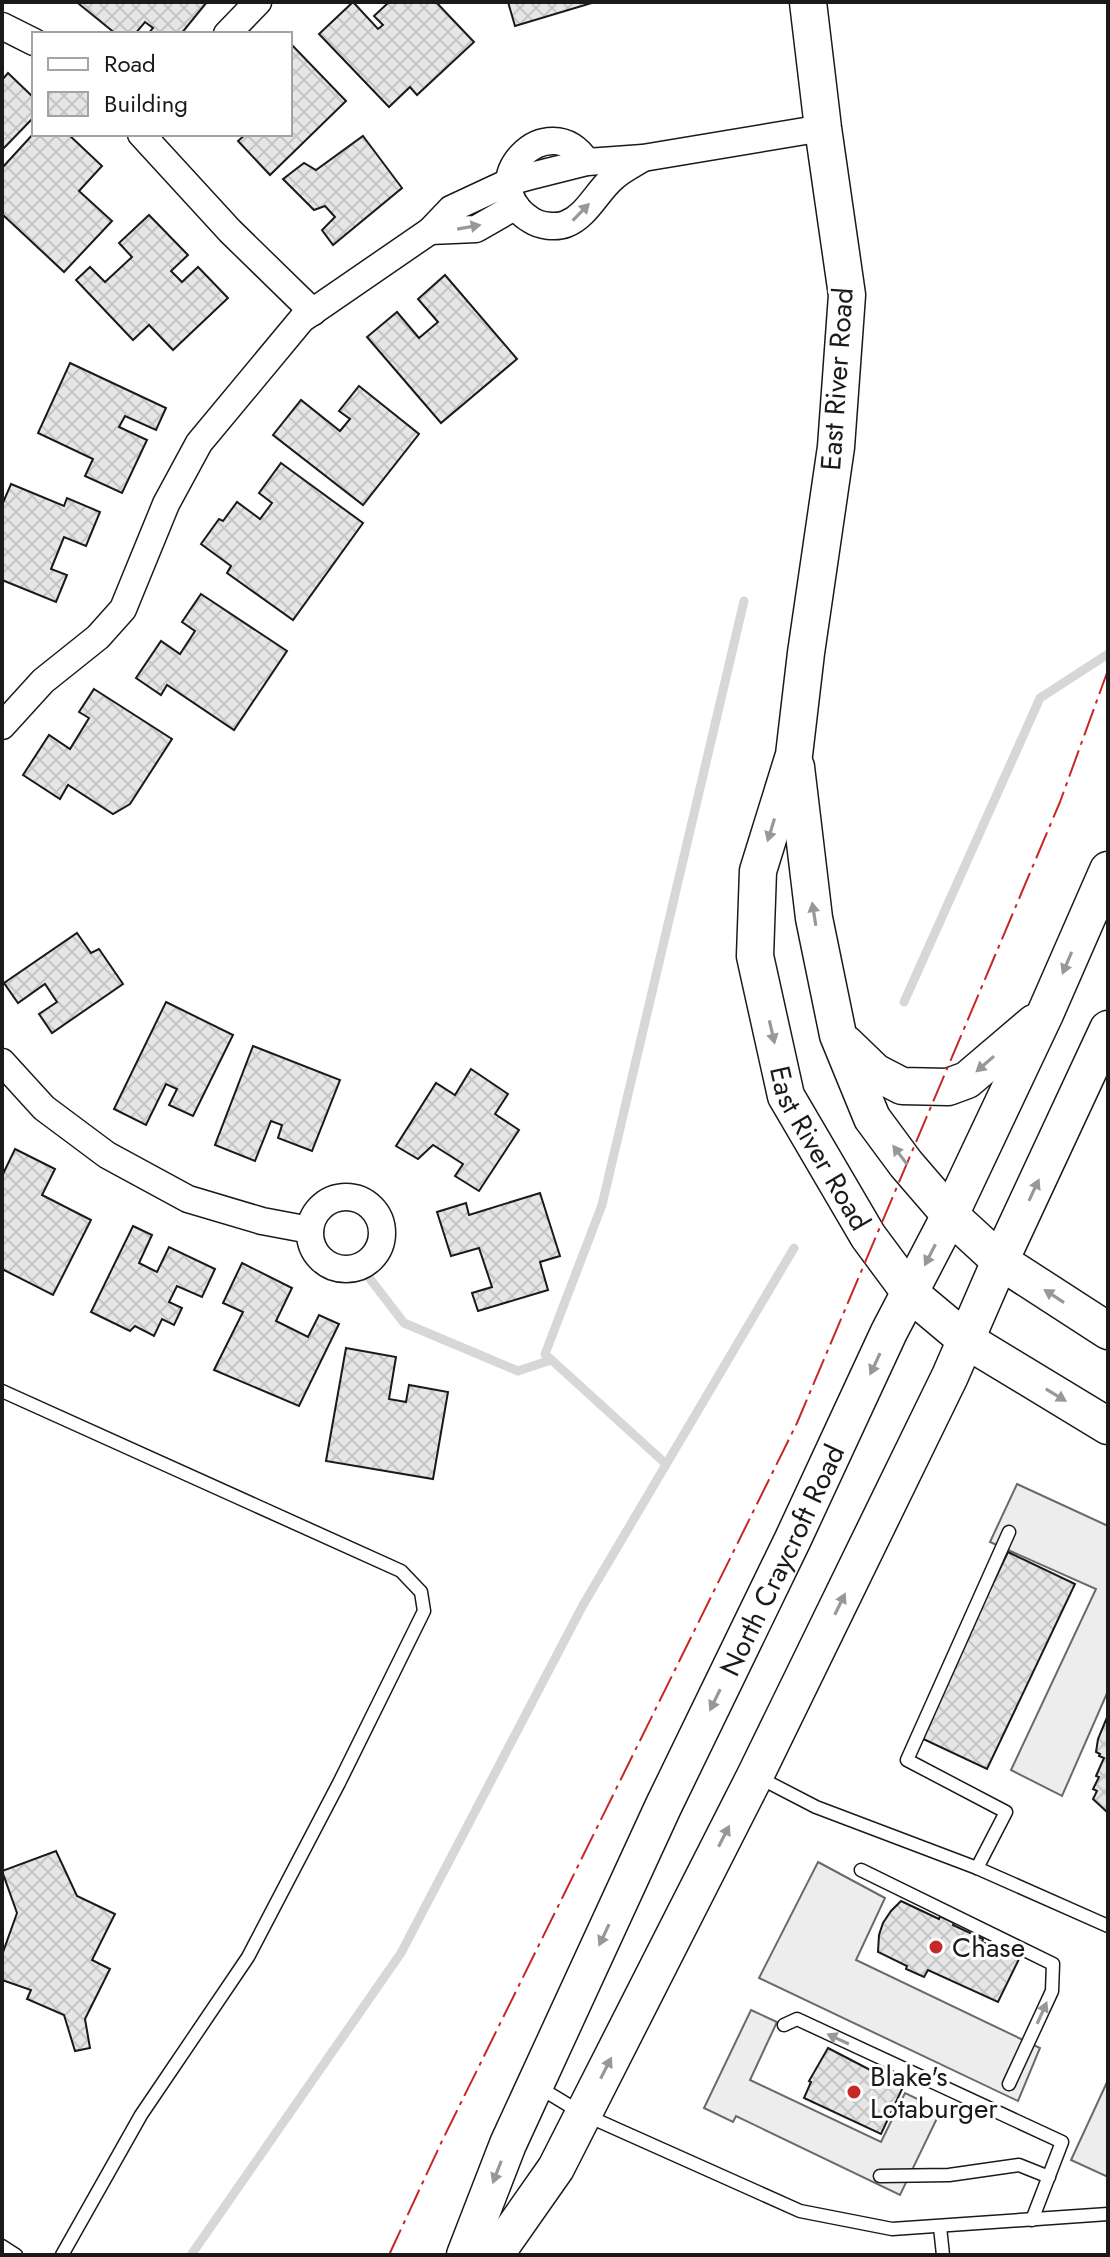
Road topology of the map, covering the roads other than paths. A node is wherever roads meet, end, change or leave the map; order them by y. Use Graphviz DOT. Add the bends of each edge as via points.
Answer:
graph roads {
  1 [pos="258,2"];
  2 [pos="808,2"];
  3 [pos="2,26"];
  4 [pos="229,32"];
  5 [pos="32,41"];
  6 [pos="823,128"];
  7 [pos="143,136"];
  8 [pos="643,158"];
  9 [pos="512,194"];
  10 [pos="313,312"];
  11 [pos="2,726"];
  12 [pos="794,755"];
  13 [pos="1108,870"];
  14 [pos="1045,1014"];
  15 [pos="1108,1029"];
  16 [pos="838,1035"];
  17 [pos="2,1062"];
  18 [pos="950,1215"];
  19 [pos="310,1230"];
  20 [pos="1000,1261"];
  21 [pos="911,1294"];
  22 [pos="1108,1331"];
  23 [pos="966,1340"];
  24 [pos="2,1391"];
  25 [pos="1108,1426"];
  26 [pos="1009,1532"];
  27 [pos="755,1776"];
  28 [pos="977,1868"];
  29 [pos="861,1870"];
  30 [pos="1108,1926"];
  31 [pos="784,2025"];
  32 [pos="1009,2084"];
  33 [pos="534,2085"];
  34 [pos="583,2114"];
  35 [pos="880,2176"];
  36 [pos="1049,2177"];
  37 [pos="1108,2214"];
  38 [pos="1032,2220"];
  39 [pos="940,2227"];
  40 [pos="2,2246"];
  41 [pos="16,2255"];
  42 [pos="62,2255"];
  43 [pos="465,2255"];
  44 [pos="495,2255"];
  45 [pos="943,2255"];
  1 -- 4 [label="street"];
  2 -- 6 [label="main road, East River Road"];
  3 -- 5 [label="street"];
  6 -- 8 [label="street"];
  6 -- 12 [label="main road, East River Road" via="847,295 836,447"];
  7 -- 10 [label="street"];
  9 -- 8 [label="street, one-way" via="522,215 536,224 568,224 614,177"];
  8 -- 9 [label="street" via="587,162 568,144 541,143 521,154 512,168"];
  9 -- 10 [label="street" via="476,229 430,231"];
  10 -- 11 [label="street" via="199,443 166,504 123,609"];
  16 -- 12 [label="main road, East River Road, one-way" via="814,918"];
  12 -- 21 [label="main road, East River Road, one-way" via="758,871 755,956 786,1096 868,1236"];
  13 -- 14 [label="main road, North Craycroft Road, one-way"];
  14 -- 16 [label="main road, one-way" via="967,1080 948,1087 902,1086 875,1072"];
  14 -- 18 [label="main road, North Craycroft Road"];
  20 -- 15 [label="main road, one-way"];
  18 -- 16 [label="main road, East River Road, one-way" via="872,1118"];
  17 -- 19 [label="street" via="44,1108 107,1155 188,1199"];
  18 -- 20 [label="main road, East River Road"];
  18 -- 21 [label="main road, North Craycroft Road, one-way"];
  22 -- 20 [label="main road, East River Road, one-way"];
  20 -- 23 [label="main road"];
  21 -- 23 [label="main road, East River Road"];
  21 -- 33 [label="main road, North Craycroft Road, one-way"];
  23 -- 25 [label="main road, East River Road, one-way"];
  27 -- 23 [label="main road, one-way"];
  24 -- 42 [label="lane" via="401,1571 421,1592 424,1611 248,1957 141,2115"];
  26 -- 28 [label="lane" via="907,1760 1006,1812"];
  27 -- 28 [label="lane" via="816,1807"];
  34 -- 27 [label="main road, one-way"];
  28 -- 30 [label="lane"];
  32 -- 29 [label="lane, one-way" via="1052,1991 1053,1964"];
  36 -- 31 [label="lane, one-way" via="1062,2142 797,2019"];
  33 -- 34 [label="lane"];
  33 -- 43 [label="main road, North Craycroft Road, one-way"];
  34 -- 39 [label="lane" via="800,2211 892,2229"];
  34 -- 44 [label="main road" via="556,2168"];
  35 -- 36 [label="lane" via="949,2175 1019,2165"];
  36 -- 38 [label="lane"];
  37 -- 38 [label="lane"];
  38 -- 39 [label="lane"];
  39 -- 45 [label="lane"];
  40 -- 41 [label="lane"];
}
